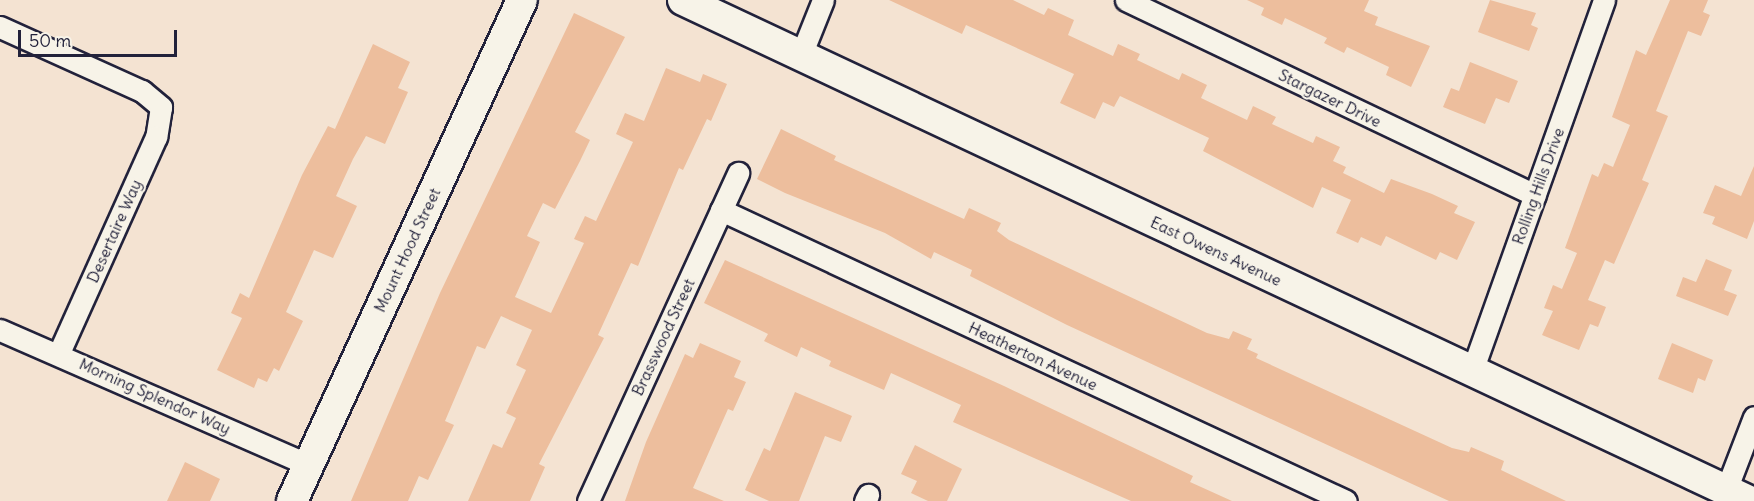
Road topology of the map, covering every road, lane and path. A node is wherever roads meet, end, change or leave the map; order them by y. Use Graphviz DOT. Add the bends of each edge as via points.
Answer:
graph roads {
  1 [pos="522,0"];
  2 [pos="683,0"];
  3 [pos="823,0"];
  4 [pos="1126,0"];
  5 [pos="1604,0"];
  6 [pos="0,27"];
  7 [pos="801,55"];
  8 [pos="738,173"];
  9 [pos="1535,195"];
  10 [pos="721,210"];
  11 [pos="0,330"];
  12 [pos="59,353"];
  13 [pos="1472,371"];
  14 [pos="1754,417"];
  15 [pos="309,465"];
  16 [pos="1737,496"];
  17 [pos="292,501"];
  18 [pos="588,501"];
  19 [pos="1346,501"];
  1 -- 15 [label="main road, Mount Hood Street"];
  2 -- 7 [label="main road, East Owens Avenue"];
  3 -- 7 [label="street"];
  4 -- 9 [label="street, Stargazer Drive"];
  5 -- 9 [label="street, Rolling Hills Drive"];
  6 -- 12 [label="street, Desertaire Way" via="142,91 160,107 156,136"];
  7 -- 13 [label="main road, East Owens Avenue"];
  8 -- 10 [label="street, Brasswood Street"];
  9 -- 13 [label="street, Rolling Hills Drive"];
  10 -- 18 [label="street, Brasswood Street"];
  10 -- 19 [label="street, Heatherton Avenue"];
  11 -- 12 [label="street, Morning Splendor Way"];
  12 -- 15 [label="street, Morning Splendor Way"];
  13 -- 16 [label="main road, East Owens Avenue"];
  14 -- 16 [label="street"];
  15 -- 17 [label="main road, Mount Hood Street"];
}
